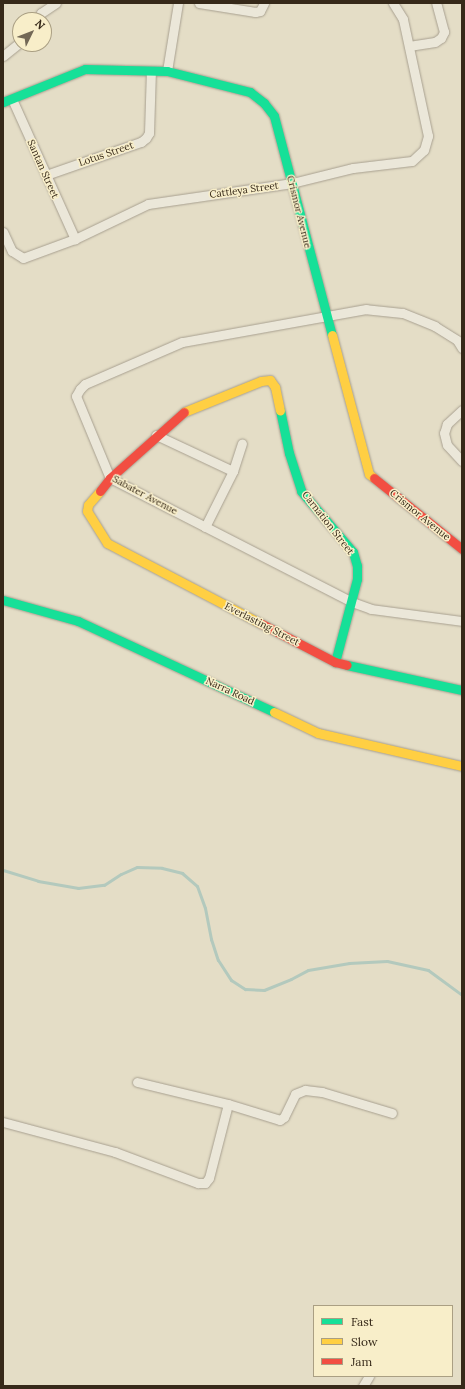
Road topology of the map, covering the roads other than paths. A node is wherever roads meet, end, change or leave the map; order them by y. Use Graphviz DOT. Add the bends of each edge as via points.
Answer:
graph roads {
  1 [pos="56,3"];
  2 [pos="178,3"];
  3 [pos="199,3"];
  4 [pos="264,3"];
  5 [pos="393,3"];
  6 [pos="436,3"];
  7 [pos="42,12"];
  8 [pos="409,46"];
  9 [pos="12,49"];
  10 [pos="3,56"];
  11 [pos="151,71"];
  12 [pos="167,71"];
  13 [pos="7,100"];
  14 [pos="46,175"];
  15 [pos="292,183"];
  16 [pos="3,232"];
  17 [pos="75,239"];
  18 [pos="326,316"];
  19 [pos="460,339"];
  20 [pos="462,348"];
  21 [pos="462,410"];
  22 [pos="156,435"];
  23 [pos="242,443"];
  24 [pos="462,461"];
  25 [pos="233,471"];
  26 [pos="110,478"];
  27 [pos="206,527"];
  28 [pos="462,549"];
  29 [pos="3,600"];
  30 [pos="352,602"];
  31 [pos="462,621"];
  32 [pos="335,662"];
  33 [pos="462,690"];
  34 [pos="462,766"];
  35 [pos="136,1082"];
  36 [pos="228,1104"];
  37 [pos="392,1113"];
  38 [pos="3,1122"];
  39 [pos="368,1377"];
  40 [pos="363,1386"];
  1 -- 7 [label="street"];
  2 -- 12 [label="street"];
  3 -- 4 [label="street" via="255,12 260,11"];
  5 -- 8 [label="street, Cattleya Street" via="403,19"];
  6 -- 8 [label="street" via="444,32 441,38 435,42"];
  8 -- 15 [label="street, Cattleya Street" via="428,136 424,150 412,161 353,168"];
  9 -- 10 [label="street"];
  11 -- 12 [label="street, Crismor Avenue"];
  11 -- 13 [label="street, Crismor Avenue" via="85,69"];
  11 -- 14 [label="street, Lotus Street" via="149,133 146,138 141,142"];
  12 -- 15 [label="street, Crismor Avenue" via="250,92 264,103 274,116"];
  13 -- 14 [label="street, Santan Street"];
  14 -- 17 [label="street, Santan Street"];
  15 -- 17 [label="street, Cattleya Street" via="148,204"];
  15 -- 18 [label="street, Crismor Avenue"];
  16 -- 17 [label="street, Cattleya Street" via="12,251 23,258"];
  18 -- 19 [label="street" via="366,309 402,313"];
  18 -- 26 [label="street, Sabater Avenue" via="182,342 85,384 76,396"];
  18 -- 28 [label="street, Crismor Avenue" via="369,474"];
  19 -- 20 [label="street"];
  21 -- 24 [label="street" via="447,424 444,433 447,445"];
  22 -- 25 [label="street"];
  22 -- 26 [label="street"];
  22 -- 30 [label="street, Carnation Street" via="187,409 261,381 270,380 275,387 289,453 301,491 353,552 357,579"];
  23 -- 25 [label="street"];
  25 -- 27 [label="street"];
  26 -- 27 [label="street, Sabater Avenue"];
  26 -- 32 [label="street, Everlasting Street" via="88,505 87,512 107,544"];
  27 -- 30 [label="street, Sabater Avenue"];
  29 -- 34 [label="street, Narra Road" via="78,621 318,733"];
  30 -- 31 [label="street, Sabater Avenue" via="371,609"];
  30 -- 32 [label="street, Carnation Street"];
  32 -- 33 [label="street, Everlasting Street"];
  35 -- 36 [label="street"];
  36 -- 37 [label="street" via="280,1120 295,1094 305,1090 322,1092"];
  36 -- 38 [label="street" via="209,1178 205,1183 198,1183 115,1152"];
  39 -- 40 [label="street"];
}
